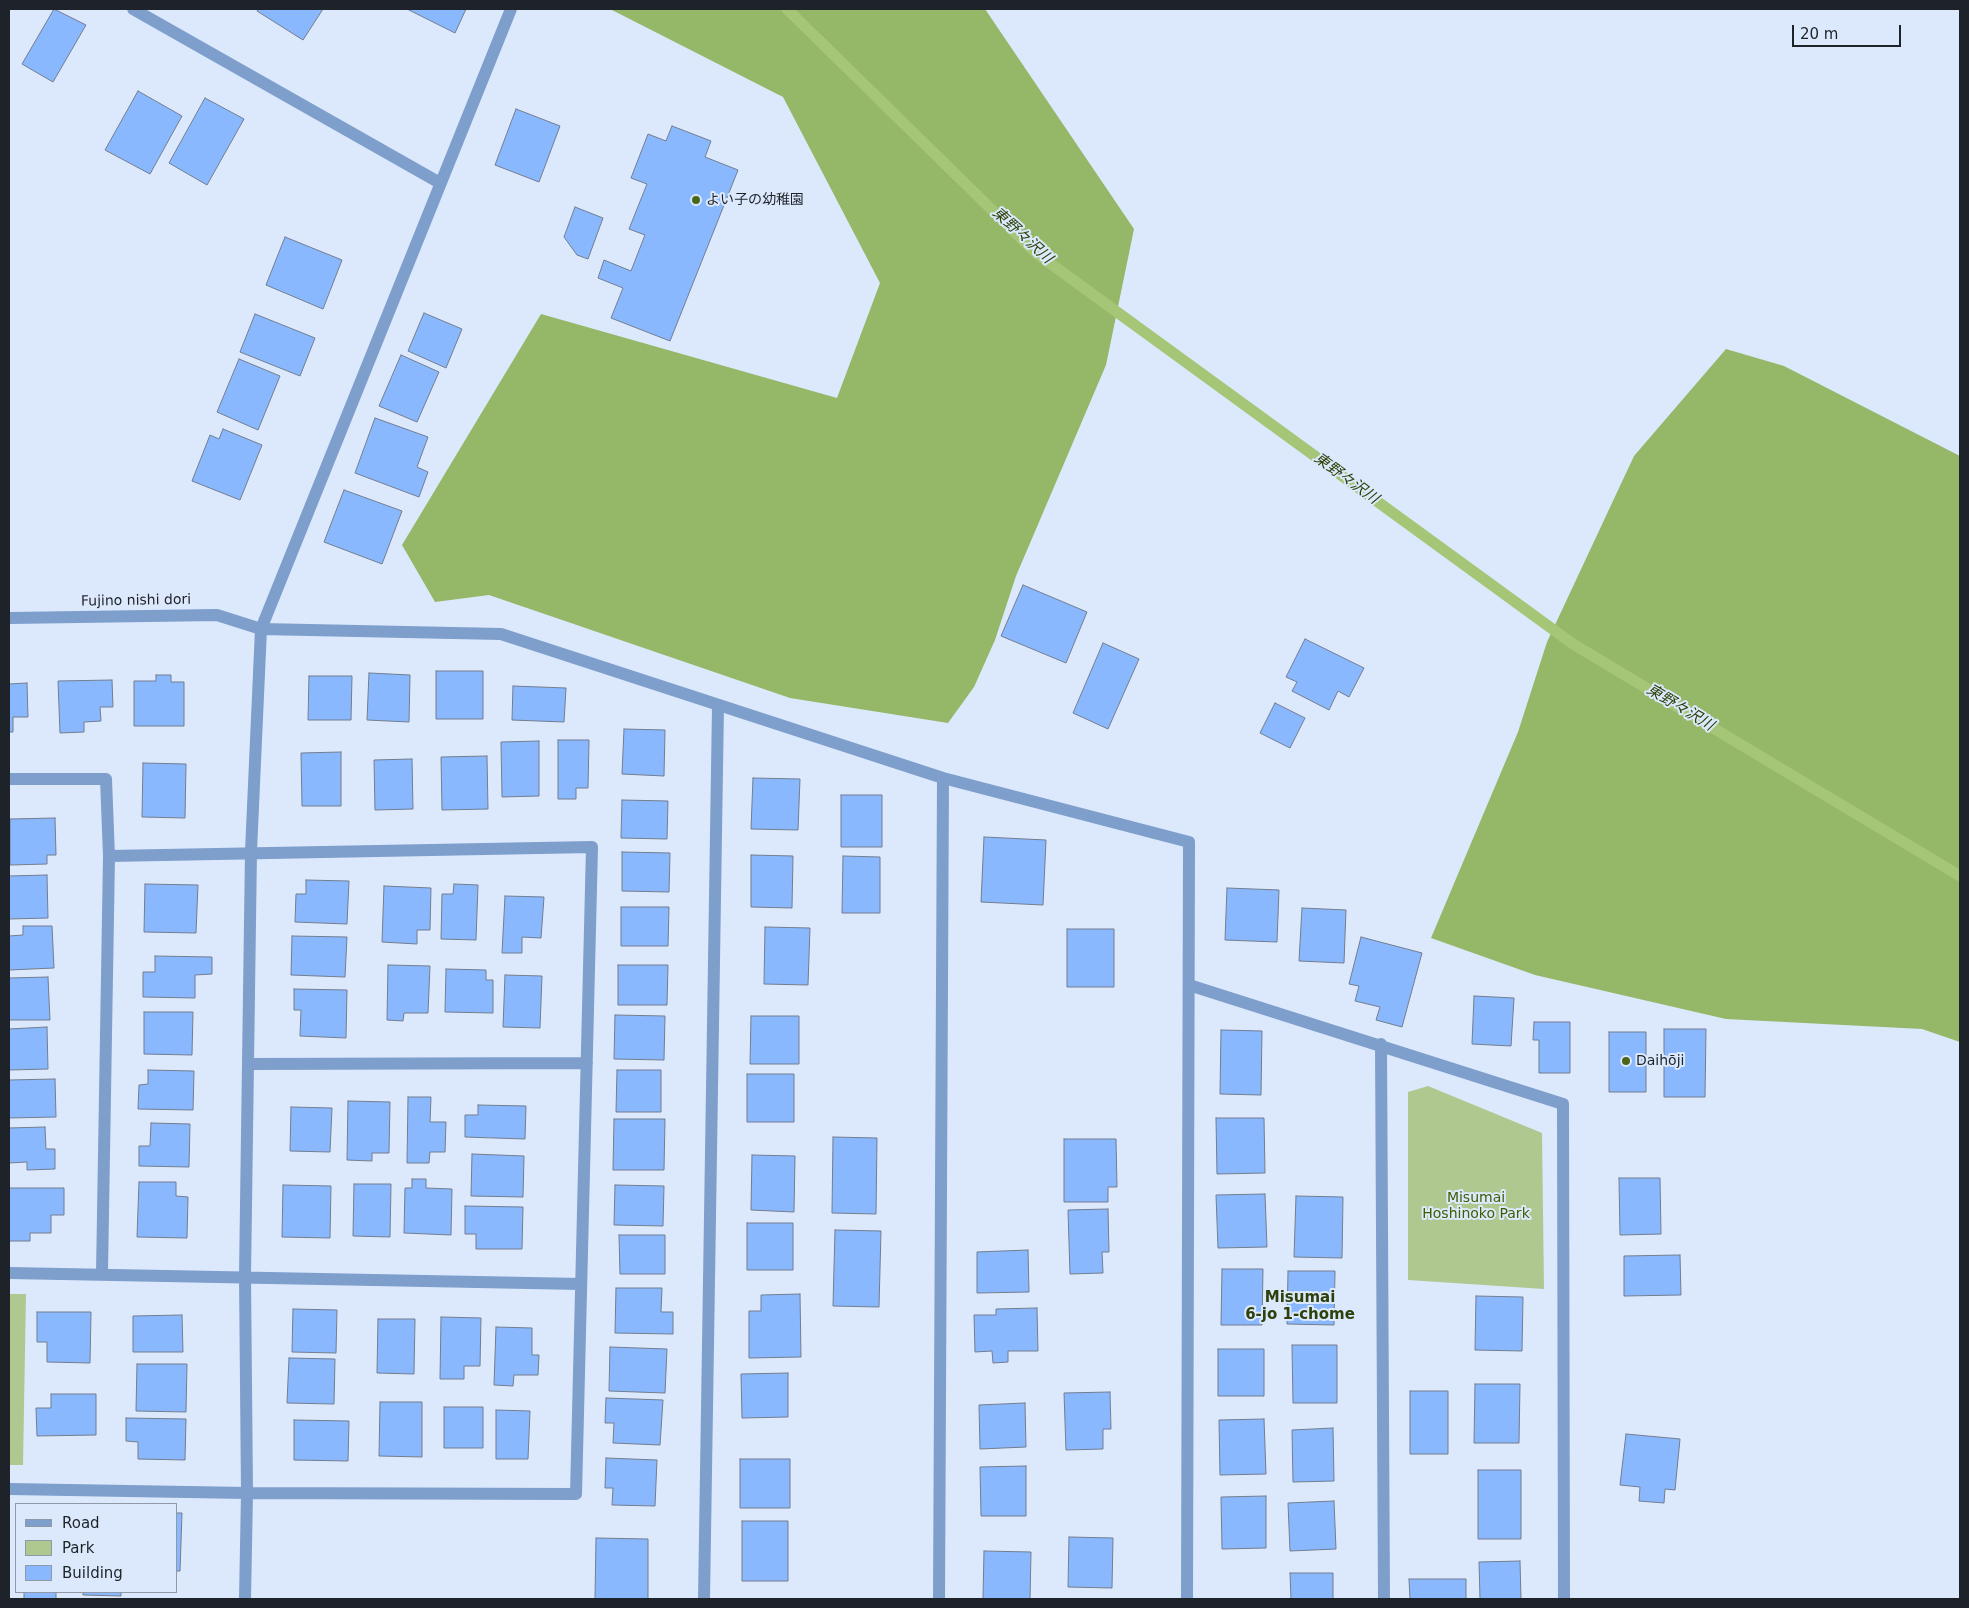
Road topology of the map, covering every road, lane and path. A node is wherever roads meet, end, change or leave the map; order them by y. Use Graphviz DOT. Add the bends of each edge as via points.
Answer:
graph roads {
  1 [pos="133,9"];
  2 [pos="511,9"];
  3 [pos="440,183"];
  4 [pos="9,618"];
  5 [pos="261,628"];
  6 [pos="718,706"];
  7 [pos="943,778"];
  8 [pos="9,779"];
  9 [pos="251,851"];
  10 [pos="109,856"];
  11 [pos="1189,985"];
  12 [pos="1381,1044"];
  13 [pos="587,1063"];
  14 [pos="248,1064"];
  15 [pos="9,1273"];
  16 [pos="102,1273"];
  17 [pos="245,1276"];
  18 [pos="581,1284"];
  19 [pos="9,1489"];
  20 [pos="247,1493"];
  21 [pos="245,1599"];
  22 [pos="704,1599"];
  23 [pos="939,1599"];
  24 [pos="1187,1599"];
  25 [pos="1384,1599"];
  26 [pos="1564,1599"];
  1 -- 3 [label="street"];
  2 -- 3 [label="street"];
  3 -- 5 [label="street"];
  4 -- 5 [label="street, Fujino nishi dori" via="217,615"];
  5 -- 6 [label="street, Fujino nishi dori" via="501,634"];
  5 -- 9 [label="street"];
  6 -- 7 [label="street, Fujino nishi dori"];
  6 -- 22 [label="street"];
  7 -- 11 [label="street, Fujino nishi dori" via="1190,842"];
  7 -- 23 [label="street"];
  8 -- 10 [label="street" via="106,779"];
  9 -- 10 [label="street"];
  9 -- 13 [label="street" via="592,846"];
  9 -- 14 [label="street"];
  10 -- 16 [label="street"];
  11 -- 12 [label="street"];
  11 -- 24 [label="street"];
  12 -- 25 [label="street"];
  12 -- 26 [label="street" via="1563,1104"];
  13 -- 14 [label="street"];
  13 -- 18 [label="street"];
  14 -- 17 [label="street"];
  15 -- 16 [label="street"];
  16 -- 17 [label="street"];
  17 -- 18 [label="street"];
  17 -- 20 [label="street"];
  18 -- 20 [label="street" via="576,1494"];
  19 -- 20 [label="street"];
  20 -- 21 [label="street"];
}
